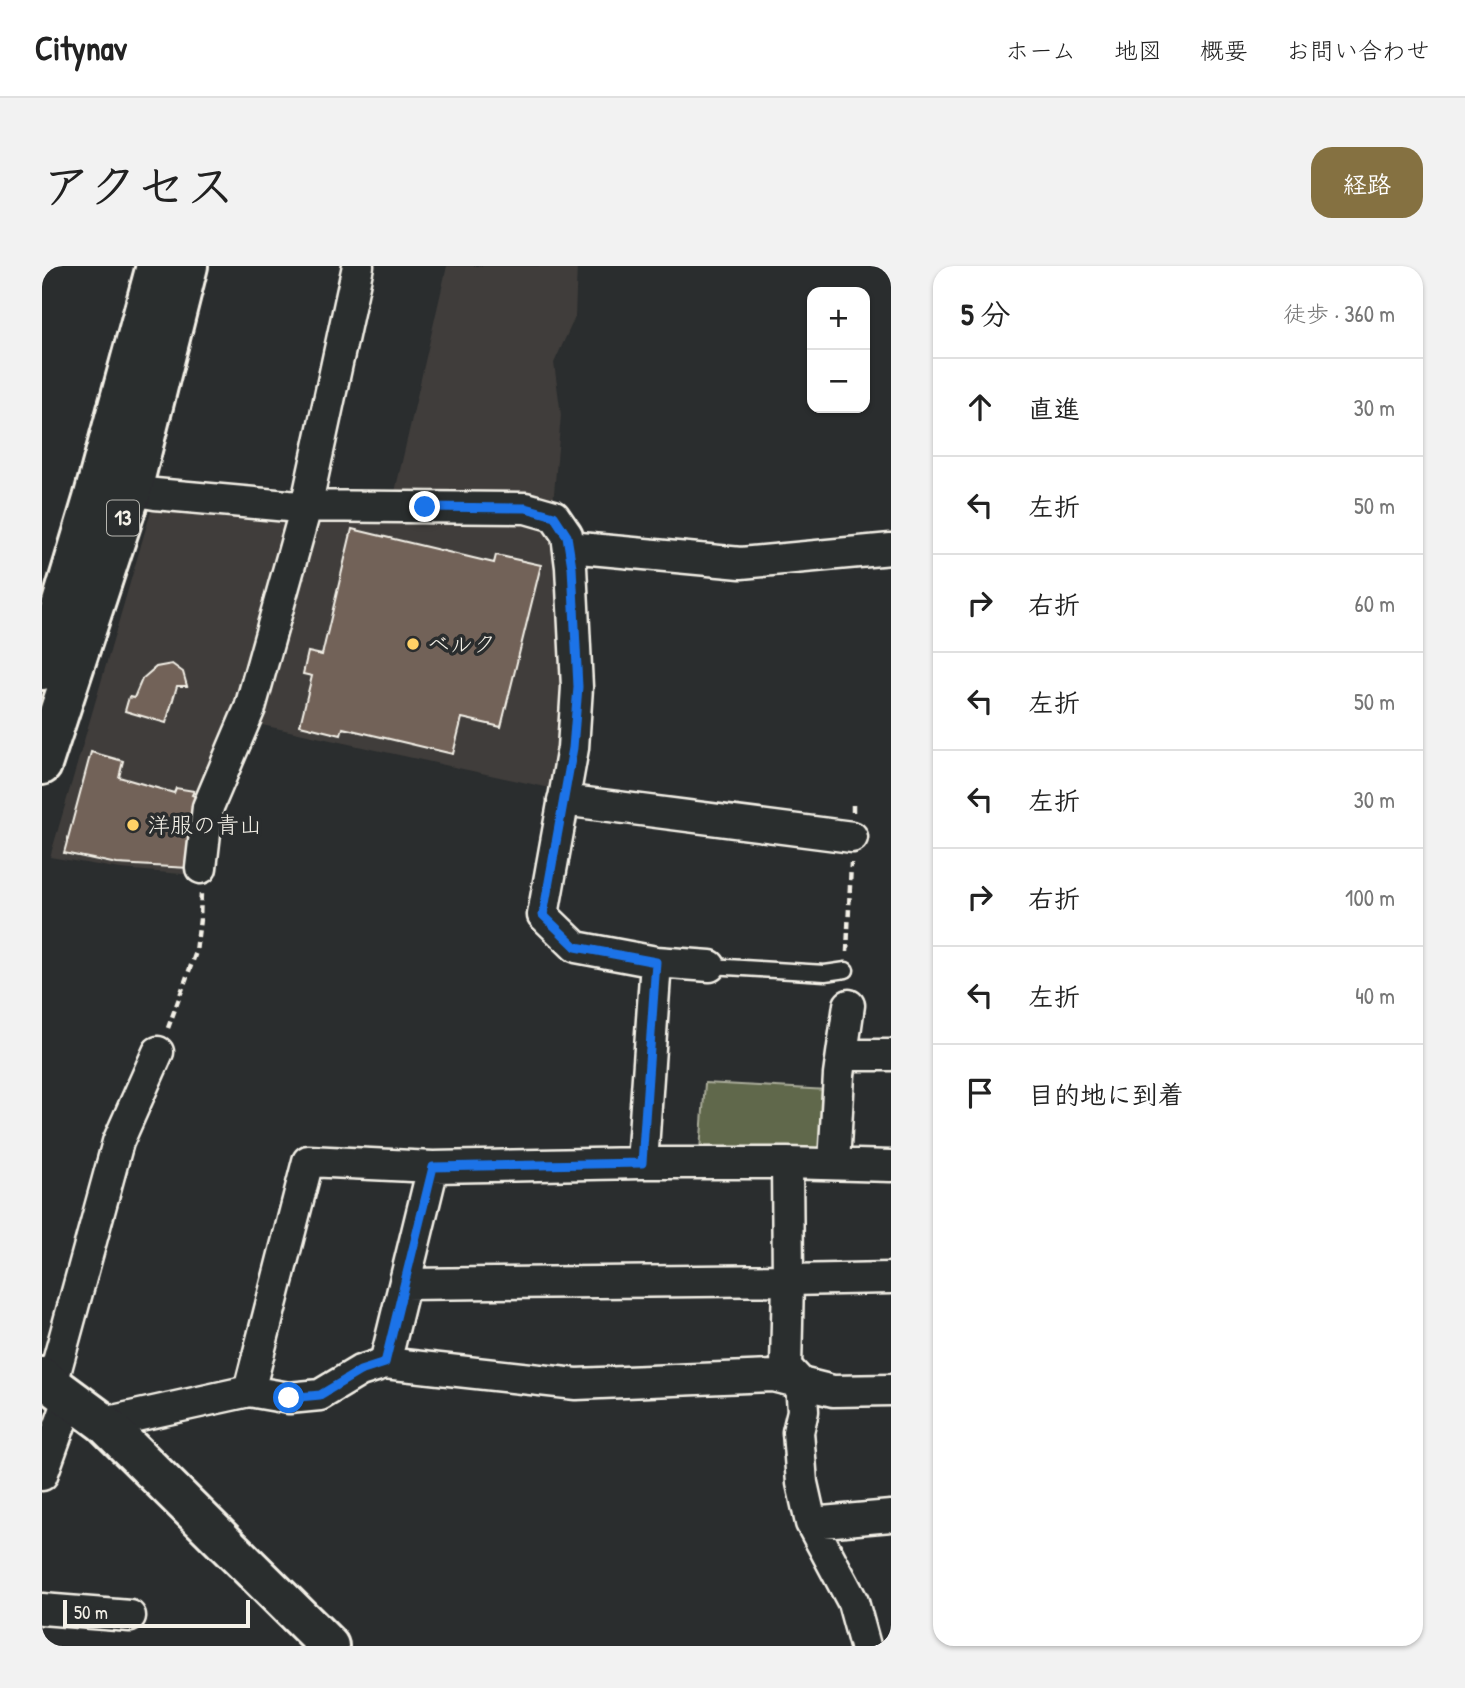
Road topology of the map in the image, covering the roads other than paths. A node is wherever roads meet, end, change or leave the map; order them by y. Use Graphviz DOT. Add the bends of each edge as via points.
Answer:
graph roads {
  1 [pos="156,266"];
  2 [pos="188,266"];
  3 [pos="358,266"];
  4 [pos="132,490"];
  5 [pos="306,507"];
  6 [pos="569,547"];
  7 [pos="891,549"];
  8 [pos="42,670"];
  9 [pos="42,765"];
  10 [pos="563,800"];
  11 [pos="852,837"];
  12 [pos="201,868"];
  13 [pos="656,962"];
  14 [pos="710,966"];
  15 [pos="846,971"];
  16 [pos="849,1005"];
  17 [pos="159,1052"];
  18 [pos="842,1055"];
  19 [pos="891,1055"];
  20 [pos="642,1163"];
  21 [pos="787,1163"];
  22 [pos="834,1164"];
  23 [pos="891,1166"];
  24 [pos="433,1167"];
  25 [pos="891,1278"];
  26 [pos="788,1280"];
  27 [pos="405,1284"];
  28 [pos="385,1363"];
  29 [pos="801,1383"];
  30 [pos="55,1386"];
  31 [pos="891,1390"];
  32 [pos="249,1391"];
  33 [pos="104,1423"];
  34 [pos="42,1475"];
  35 [pos="891,1516"];
  36 [pos="811,1523"];
  37 [pos="42,1609"];
  38 [pos="130,1616"];
  39 [pos="329,1646"];
  40 [pos="865,1646"];
  1 -- 8 [label="main road, 13"];
  2 -- 4 [label="main road, 13"];
  3 -- 5 [label="street"];
  4 -- 5 [label="street"];
  4 -- 9 [label="main road, 13"];
  5 -- 6 [label="street" via="526,508 554,516"];
  5 -- 12 [label="street" via="250,708 208,807"];
  6 -- 7 [label="street" via="741,563"];
  6 -- 10 [label="street" via="578,687"];
  10 -- 11 [label="street"];
  10 -- 13 [label="street" via="543,915 576,947"];
  13 -- 14 [label="street"];
  13 -- 20 [label="street"];
  14 -- 15 [label="lane"];
  16 -- 18 [label="street"];
  17 -- 30 [label="street" via="118,1142"];
  18 -- 19 [label="street"];
  18 -- 22 [label="street"];
  20 -- 21 [label="street"];
  20 -- 24 [label="street"];
  21 -- 22 [label="street"];
  21 -- 26 [label="street"];
  22 -- 23 [label="street"];
  24 -- 27 [label="street"];
  24 -- 32 [label="street" via="308,1161"];
  25 -- 26 [label="street"];
  26 -- 27 [label="street"];
  26 -- 29 [label="street" via="786,1367"];
  27 -- 28 [label="street"];
  28 -- 29 [label="street" via="576,1384 773,1376"];
  28 -- 32 [label="street" via="360,1371 320,1395 289,1398"];
  29 -- 31 [label="street" via="833,1391"];
  29 -- 36 [label="street" via="803,1411 798,1432"];
  30 -- 33 [label="main road"];
  30 -- 34 [label="street"];
  32 -- 33 [label="street"];
  33 -- 39 [label="main road"];
  35 -- 36 [label="street"];
  36 -- 40 [label="street" via="853,1602"];
  37 -- 38 [label="street"];
}
